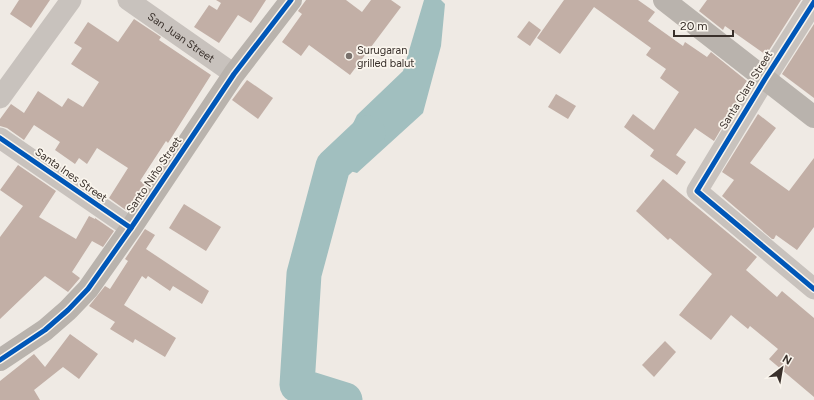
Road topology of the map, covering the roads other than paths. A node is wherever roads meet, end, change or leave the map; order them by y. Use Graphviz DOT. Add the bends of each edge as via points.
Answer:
graph roads {
  1 [pos="71,0"];
  2 [pos="128,0"];
  3 [pos="291,0"];
  4 [pos="664,0"];
  5 [pos="814,2"];
  6 [pos="234,74"];
  7 [pos="765,79"];
  8 [pos="0,98"];
  9 [pos="814,117"];
  10 [pos="0,138"];
  11 [pos="131,228"];
  12 [pos="814,289"];
  13 [pos="0,360"];
  1 -- 8 [label="street"];
  2 -- 6 [label="street, San Juan Street"];
  3 -- 6 [label="street, Santo Niño Street"];
  4 -- 7 [label="street"];
  5 -- 7 [label="street, Santa Clara Street"];
  6 -- 11 [label="street, Santo Niño Street"];
  7 -- 9 [label="street"];
  7 -- 12 [label="street, Santa Clara Street" via="697,190"];
  10 -- 11 [label="street, Santa Ines Street"];
  11 -- 13 [label="street, Santo Niño Street" via="88,289 68,310 46,330"];
}
